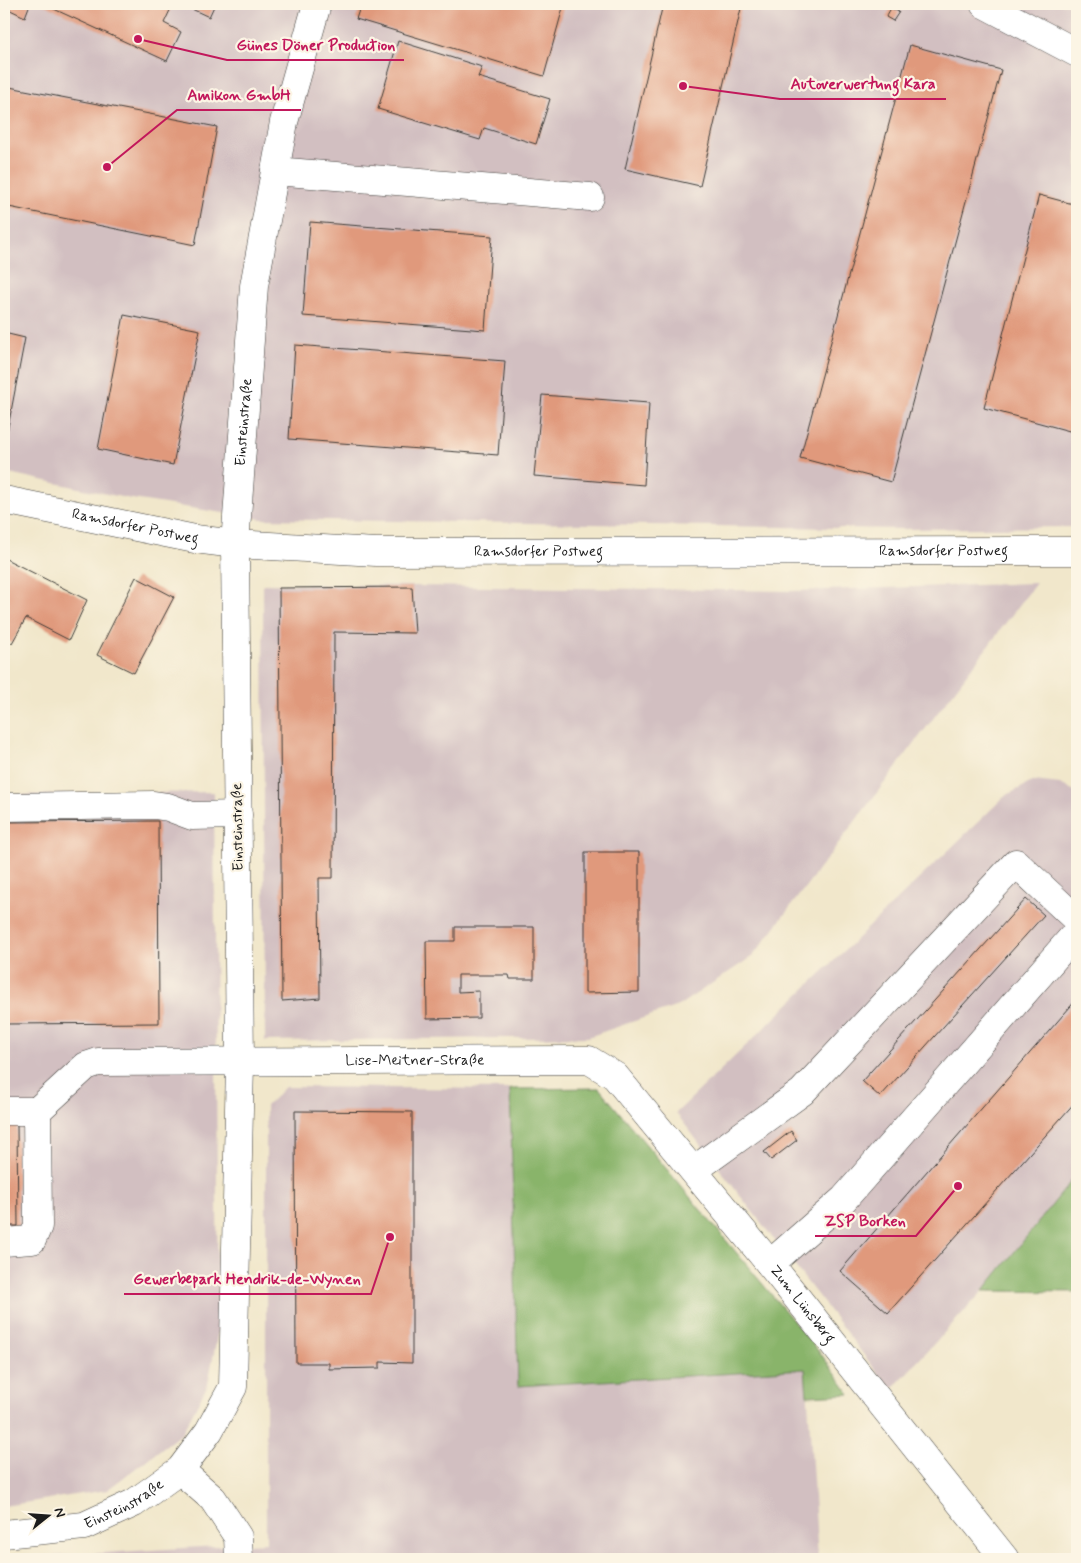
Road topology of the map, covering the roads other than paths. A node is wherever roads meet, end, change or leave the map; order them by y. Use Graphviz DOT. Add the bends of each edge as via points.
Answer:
graph roads {
  1 [pos="317,4"];
  2 [pos="984,4"];
  3 [pos="1077,53"];
  4 [pos="275,171"];
  5 [pos="590,197"];
  6 [pos="4,500"];
  7 [pos="236,544"];
  8 [pos="1077,551"];
  9 [pos="4,807"];
  10 [pos="238,815"];
  11 [pos="1077,920"];
  12 [pos="1077,932"];
  13 [pos="589,1060"];
  14 [pos="240,1063"];
  15 [pos="37,1110"];
  16 [pos="4,1111"];
  17 [pos="694,1170"];
  18 [pos="4,1242"];
  19 [pos="770,1264"];
  20 [pos="180,1470"];
  21 [pos="4,1534"];
  22 [pos="239,1559"];
  23 [pos="1005,1559"];
  1 -- 4 [label="street, Einsteinstraße" via="284,122"];
  2 -- 3 [label="street"];
  4 -- 5 [label="street"];
  4 -- 7 [label="street, Einsteinstraße" via="254,286"];
  6 -- 7 [label="street, Ramsdorfer Postweg" via="195,539"];
  7 -- 8 [label="street, Ramsdorfer Postweg" via="376,552"];
  7 -- 10 [label="street, Einsteinstraße"];
  9 -- 10 [label="street" via="154,805 192,816"];
  10 -- 14 [label="street, Einsteinstraße"];
  11 -- 17 [label="street" via="1016,863 802,1092"];
  12 -- 19 [label="street" via="844,1199"];
  13 -- 14 [label="street, Lise-Meitner-Straße"];
  13 -- 17 [label="street, Zum Lünsberg" via="615,1076"];
  14 -- 15 [label="street, Lise-Meitner-Straße" via="98,1062 86,1066"];
  14 -- 20 [label="street, Einsteinstraße" via="233,1387 209,1431"];
  15 -- 16 [label="street"];
  15 -- 18 [label="street" via="36,1234 32,1240"];
  17 -- 19 [label="street, Zum Lünsberg"];
  19 -- 23 [label="street, Zum Lünsberg"];
  20 -- 21 [label="street, Einsteinstraße" via="134,1503 84,1526"];
  20 -- 22 [label="street, Einsteinstraße" via="213,1499 238,1536"];
}
